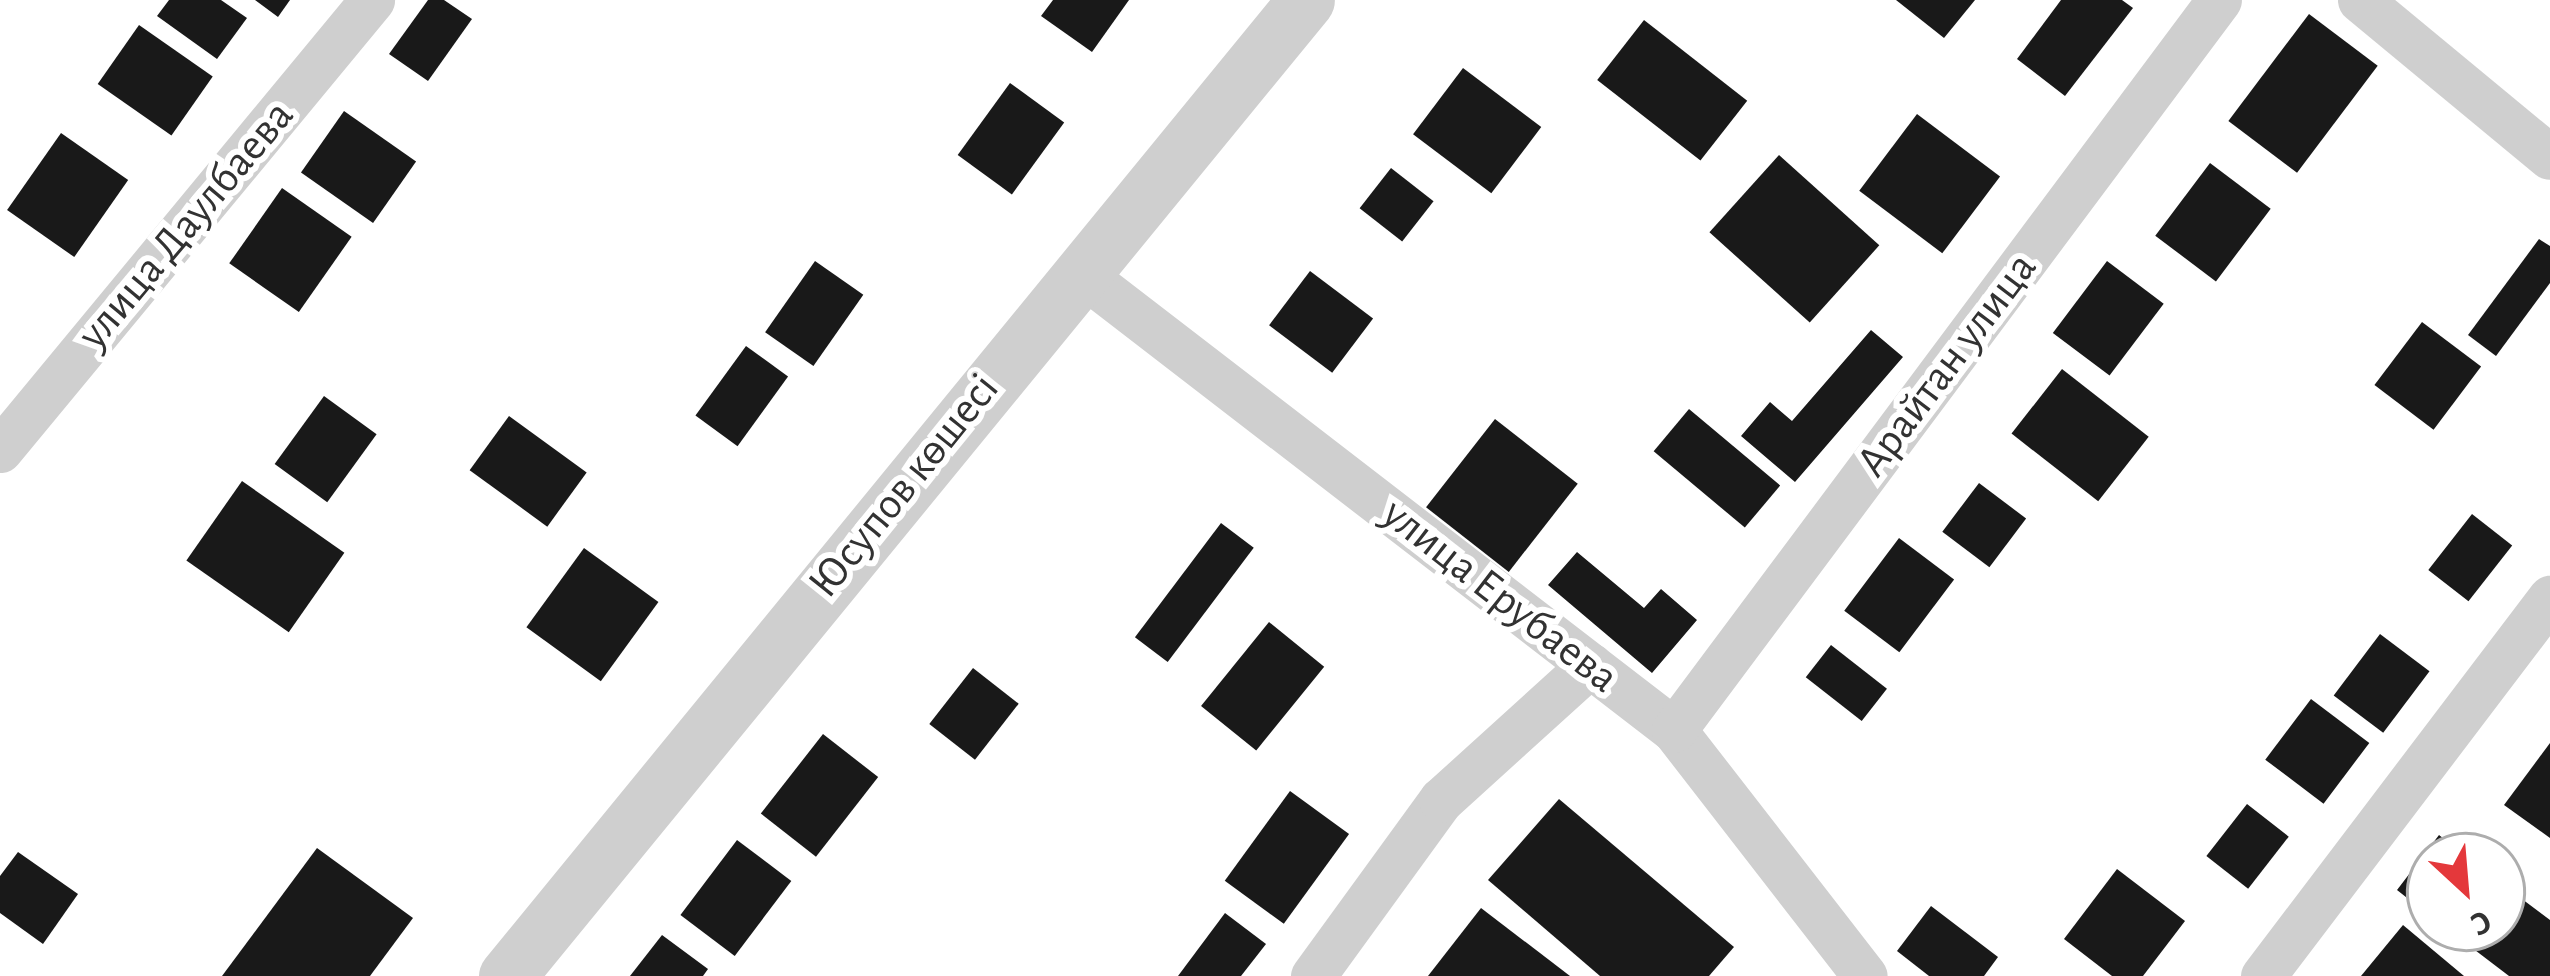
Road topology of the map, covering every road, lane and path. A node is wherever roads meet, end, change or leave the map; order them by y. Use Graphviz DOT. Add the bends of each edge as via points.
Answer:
graph roads {
  1 [pos="373,0"];
  2 [pos="1306,0"];
  3 [pos="2219,0"];
  4 [pos="2360,0"];
  5 [pos="2550,157"];
  6 [pos="1078,272"];
  7 [pos="0,450"];
  8 [pos="2550,598"];
  9 [pos="1590,665"];
  10 [pos="1674,730"];
  11 [pos="507,976"];
  12 [pos="1313,976"];
  13 [pos="1865,976"];
  14 [pos="2264,976"];
  1 -- 7 [label="street, улица Даулбаева"];
  2 -- 6 [label="street, Юсупов көшесі"];
  3 -- 10 [label="street, Арайтан улица"];
  4 -- 5 [label="street"];
  6 -- 9 [label="street, улица Ерубаева"];
  6 -- 11 [label="street, Юсупов көшесі"];
  8 -- 14 [label="street"];
  9 -- 10 [label="street, улица Ерубаева"];
  9 -- 12 [label="street" via="1441,800"];
  10 -- 13 [label="street, улица Ерубаева"];
}
